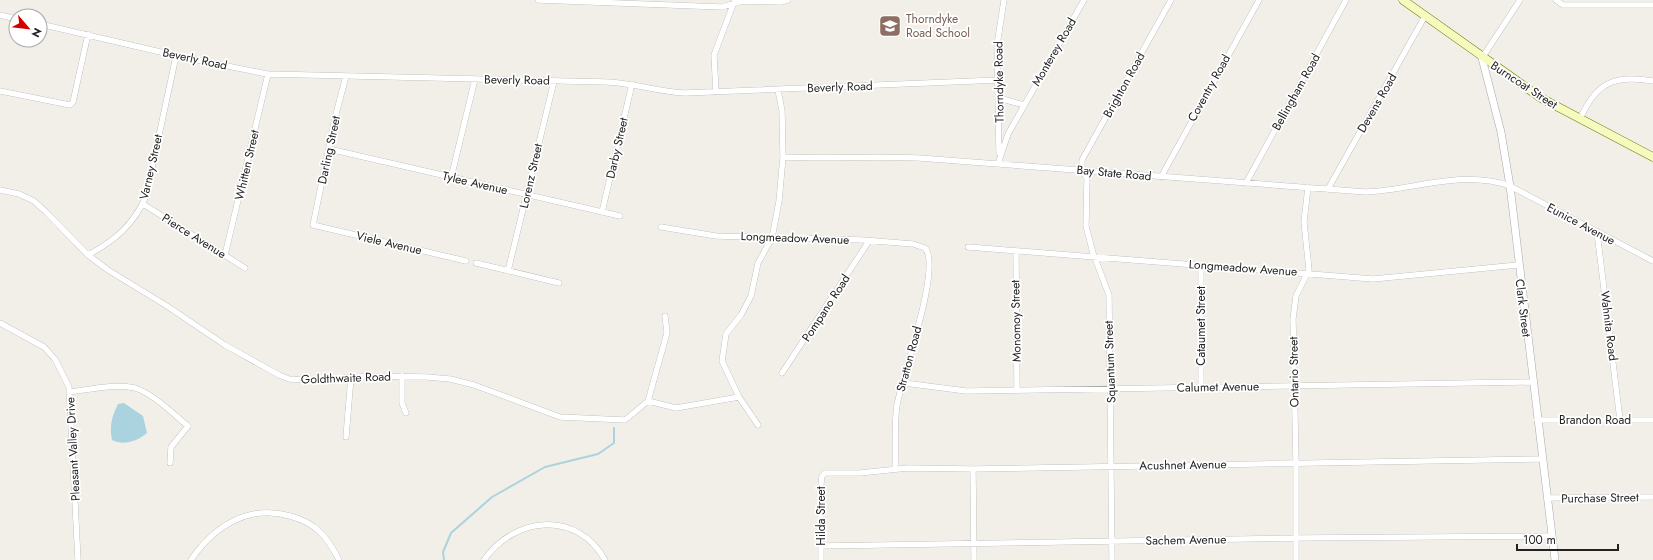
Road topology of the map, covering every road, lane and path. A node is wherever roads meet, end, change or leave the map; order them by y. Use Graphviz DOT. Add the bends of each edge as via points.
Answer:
graph roads {
  1 [pos="538,0"];
  2 [pos="788,0"];
  3 [pos="1004,0"];
  4 [pos="1084,0"];
  5 [pos="1171,0"];
  6 [pos="1259,0"];
  7 [pos="1346,0"];
  8 [pos="1403,0"];
  9 [pos="1520,0"];
  10 [pos="1556,0"];
  11 [pos="648,2"];
  12 [pos="734,2"];
  13 [pos="1607,3"];
  14 [pos="1653,5"];
  15 [pos="1425,16"];
  16 [pos="48,26"];
  17 [pos="88,34"];
  18 [pos="176,56"];
  19 [pos="1482,58"];
  20 [pos="268,74"];
  21 [pos="346,76"];
  22 [pos="475,79"];
  23 [pos="999,80"];
  24 [pos="554,81"];
  25 [pos="1653,81"];
  26 [pos="632,84"];
  27 [pos="778,90"];
  28 [pos="0,91"];
  29 [pos="716,92"];
  30 [pos="999,98"];
  31 [pos="1024,105"];
  32 [pos="1580,119"];
  33 [pos="329,149"];
  34 [pos="783,157"];
  35 [pos="1653,157"];
  36 [pos="998,164"];
  37 [pos="1082,170"];
  38 [pos="451,178"];
  39 [pos="1161,178"];
  40 [pos="1246,183"];
  41 [pos="1510,186"];
  42 [pos="1308,187"];
  43 [pos="1328,189"];
  44 [pos="0,190"];
  45 [pos="526,195"];
  46 [pos="143,204"];
  47 [pos="602,212"];
  48 [pos="620,216"];
  49 [pos="313,225"];
  50 [pos="661,227"];
  51 [pos="1597,232"];
  52 [pos="772,238"];
  53 [pos="869,241"];
  54 [pos="968,247"];
  55 [pos="928,251"];
  56 [pos="1016,251"];
  57 [pos="88,255"];
  58 [pos="224,255"];
  59 [pos="1095,257"];
  60 [pos="466,261"];
  61 [pos="1653,261"];
  62 [pos="476,263"];
  63 [pos="1518,265"];
  64 [pos="1201,266"];
  65 [pos="245,268"];
  66 [pos="508,271"];
  67 [pos="1307,273"];
  68 [pos="559,283"];
  69 [pos="665,316"];
  70 [pos="0,323"];
  71 [pos="782,373"];
  72 [pos="402,376"];
  73 [pos="351,377"];
  74 [pos="1533,382"];
  75 [pos="904,383"];
  76 [pos="1294,386"];
  77 [pos="1201,387"];
  78 [pos="1111,389"];
  79 [pos="1017,390"];
  80 [pos="69,392"];
  81 [pos="739,397"];
  82 [pos="648,401"];
  83 [pos="406,412"];
  84 [pos="1537,420"];
  85 [pos="1620,420"];
  86 [pos="1653,420"];
  87 [pos="758,425"];
  88 [pos="346,437"];
  89 [pos="1542,459"];
  90 [pos="170,463"];
  91 [pos="1296,463"];
  92 [pos="1112,466"];
  93 [pos="895,469"];
  94 [pos="973,469"];
  95 [pos="824,473"];
  96 [pos="1653,497"];
  97 [pos="1547,498"];
  98 [pos="1552,536"];
  99 [pos="1296,538"];
  100 [pos="1112,541"];
  101 [pos="974,544"];
  102 [pos="821,546"];
  103 [pos="78,560"];
  104 [pos="191,560"];
  105 [pos="339,560"];
  106 [pos="484,560"];
  107 [pos="605,560"];
  108 [pos="821,560"];
  109 [pos="974,560"];
  110 [pos="1112,560"];
  111 [pos="1296,560"];
  112 [pos="1554,560"];
  1 -- 11 [label="street"];
  2 -- 12 [label="street"];
  3 -- 23 [label="street, Thorndyke Road" via="997,45"];
  4 -- 31 [label="street, Monterey Road"];
  5 -- 37 [label="street, Brighton Road" via="1082,160"];
  6 -- 39 [label="street, Coventry Road"];
  7 -- 40 [label="street, Bellingham Road"];
  8 -- 15 [label="main road, Burncoat Street"];
  9 -- 19 [label="street"];
  10 -- 13 [label="street" via="1563,5"];
  11 -- 12 [label="street" via="722,7"];
  12 -- 29 [label="street" via="714,55"];
  13 -- 14 [label="street"];
  15 -- 19 [label="main road, Burncoat Street"];
  15 -- 43 [label="street, Devens Road"];
  16 -- 17 [label="street, Beverly Road"];
  17 -- 18 [label="street, Beverly Road"];
  17 -- 28 [label="street" via="70,105"];
  18 -- 20 [label="street, Beverly Road"];
  18 -- 46 [label="street, Varney Street"];
  19 -- 32 [label="main road, Burncoat Street" via="1541,98"];
  19 -- 41 [label="street, Clark Street" via="1501,132"];
  20 -- 21 [label="street, Beverly Road"];
  20 -- 58 [label="street, Whitten Street"];
  21 -- 22 [label="street, Beverly Road"];
  21 -- 33 [label="street, Darling Street"];
  22 -- 24 [label="street, Beverly Road"];
  22 -- 38 [label="street"];
  23 -- 27 [label="street, Beverly Road"];
  23 -- 30 [label="street, Thorndyke Road"];
  24 -- 26 [label="street, Beverly Road"];
  24 -- 45 [label="street, Lorenz Street"];
  25 -- 32 [label="street" via="1635,78 1604,84 1592,97"];
  26 -- 29 [label="street, Beverly Road" via="666,92"];
  26 -- 47 [label="street, Darby Street"];
  27 -- 29 [label="street, Beverly Road"];
  27 -- 34 [label="street" via="782,111"];
  30 -- 31 [label="street"];
  30 -- 36 [label="street, Thorndyke Road"];
  31 -- 36 [label="street, Monterey Road" via="1008,134"];
  32 -- 35 [label="main road, Burncoat Street"];
  33 -- 38 [label="street, Tylee Avenue"];
  33 -- 49 [label="street, Darling Street"];
  34 -- 36 [label="street, Bay State Road" via="821,159 858,156"];
  34 -- 52 [label="street"];
  36 -- 37 [label="street, Bay State Road"];
  37 -- 39 [label="street, Bay State Road"];
  37 -- 59 [label="street, Squantum Street" via="1087,178 1086,226"];
  38 -- 45 [label="street, Tylee Avenue"];
  39 -- 40 [label="street, Bay State Road"];
  40 -- 42 [label="street, Bay State Road"];
  41 -- 43 [label="street, Bay State Road" via="1471,180 1378,191"];
  41 -- 51 [label="street, Eunice Avenue"];
  41 -- 63 [label="street, Clark Street"];
  42 -- 43 [label="street, Bay State Road"];
  42 -- 67 [label="street, Ontario Street" via="1304,222"];
  44 -- 57 [label="street, Goldthwaite Road" via="19,194 39,205"];
  45 -- 47 [label="street, Tylee Avenue"];
  45 -- 66 [label="street, Lorenz Street"];
  46 -- 57 [label="street, Varney Street" via="123,232"];
  46 -- 58 [label="street, Pierce Avenue"];
  47 -- 48 [label="street, Tylee Avenue"];
  49 -- 60 [label="street, Viele Avenue"];
  50 -- 52 [label="street, Longmeadow Avenue" via="716,236"];
  51 -- 61 [label="street, Eunice Avenue"];
  51 -- 85 [label="street, Wahnita Road"];
  52 -- 53 [label="street, Longmeadow Avenue"];
  52 -- 81 [label="street" via="758,263 751,296 741,315 726,334 722,361"];
  53 -- 55 [label="street, Longmeadow Avenue" via="913,244"];
  53 -- 71 [label="street, Pompano Road"];
  54 -- 56 [label="street, Longmeadow Avenue"];
  55 -- 75 [label="street, Stratton Road" via="930,257 926,292"];
  56 -- 59 [label="street, Longmeadow Avenue"];
  56 -- 79 [label="street, Monomoy Street"];
  57 -- 73 [label="street, Goldthwaite Road" via="225,345 270,371 289,379"];
  58 -- 65 [label="street, Pierce Avenue"];
  59 -- 64 [label="street, Longmeadow Avenue"];
  59 -- 78 [label="street, Squantum Street" via="1109,295"];
  62 -- 66 [label="street"];
  63 -- 67 [label="street, Longmeadow Avenue" via="1373,279"];
  63 -- 74 [label="street, Clark Street"];
  64 -- 67 [label="street, Longmeadow Avenue"];
  64 -- 77 [label="street, Cataumet Street"];
  66 -- 68 [label="street"];
  67 -- 76 [label="street, Ontario Street" via="1296,296 1293,311"];
  69 -- 82 [label="street" via="667,333"];
  70 -- 80 [label="street, Pleasant Valley Drive" via="44,346 66,379"];
  72 -- 73 [label="street, Goldthwaite Road"];
  72 -- 82 [label="street, Goldthwaite Road" via="427,377 474,385 560,417 625,420"];
  72 -- 83 [label="street" via="402,403"];
  73 -- 88 [label="street"];
  74 -- 76 [label="street, Calumet Avenue"];
  74 -- 84 [label="street, Clark Street"];
  75 -- 79 [label="street, Calumet Avenue" via="957,390"];
  75 -- 93 [label="street, Stratton Road" via="897,411"];
  76 -- 77 [label="street, Calumet Avenue"];
  76 -- 91 [label="street, Ontario Street"];
  77 -- 78 [label="street, Calumet Avenue"];
  78 -- 79 [label="street, Calumet Avenue"];
  78 -- 92 [label="street, Squantum Street"];
  80 -- 90 [label="street" via="126,387 135,388 152,398 188,426 171,448"];
  80 -- 103 [label="street, Pleasant Valley Drive"];
  81 -- 82 [label="street" via="676,408"];
  81 -- 87 [label="street"];
  84 -- 85 [label="street, Brandon Road"];
  84 -- 89 [label="street, Clark Street"];
  85 -- 86 [label="street, Brandon Road"];
  89 -- 91 [label="street, Acushnet Avenue"];
  89 -- 97 [label="street, Clark Street"];
  91 -- 92 [label="street, Acushnet Avenue"];
  91 -- 99 [label="street, Ontario Street"];
  92 -- 94 [label="street, Acushnet Avenue"];
  92 -- 100 [label="street, Squantum Street"];
  93 -- 94 [label="street, Acushnet Avenue"];
  93 -- 95 [label="street, Acushnet Avenue"];
  94 -- 101 [label="street"];
  95 -- 102 [label="street, Hilda Street" via="821,484"];
  96 -- 97 [label="street, Purchase Street"];
  97 -- 98 [label="street, Clark Street"];
  98 -- 99 [label="street, Sachem Avenue"];
  98 -- 112 [label="street, Clark Street"];
  99 -- 100 [label="street, Sachem Avenue"];
  99 -- 111 [label="street, Ontario Street"];
  100 -- 101 [label="street, Sachem Avenue"];
  100 -- 110 [label="street, Squantum Street"];
  101 -- 102 [label="street, Sachem Avenue"];
  101 -- 109 [label="street"];
  102 -- 108 [label="street, Hilda Street"];
  104 -- 105 [label="street" via="226,524 242,516 271,512 297,518 314,527 326,538"];
  106 -- 107 [label="street" via="498,545 522,529 550,524 565,527 585,536 596,546"];
}
